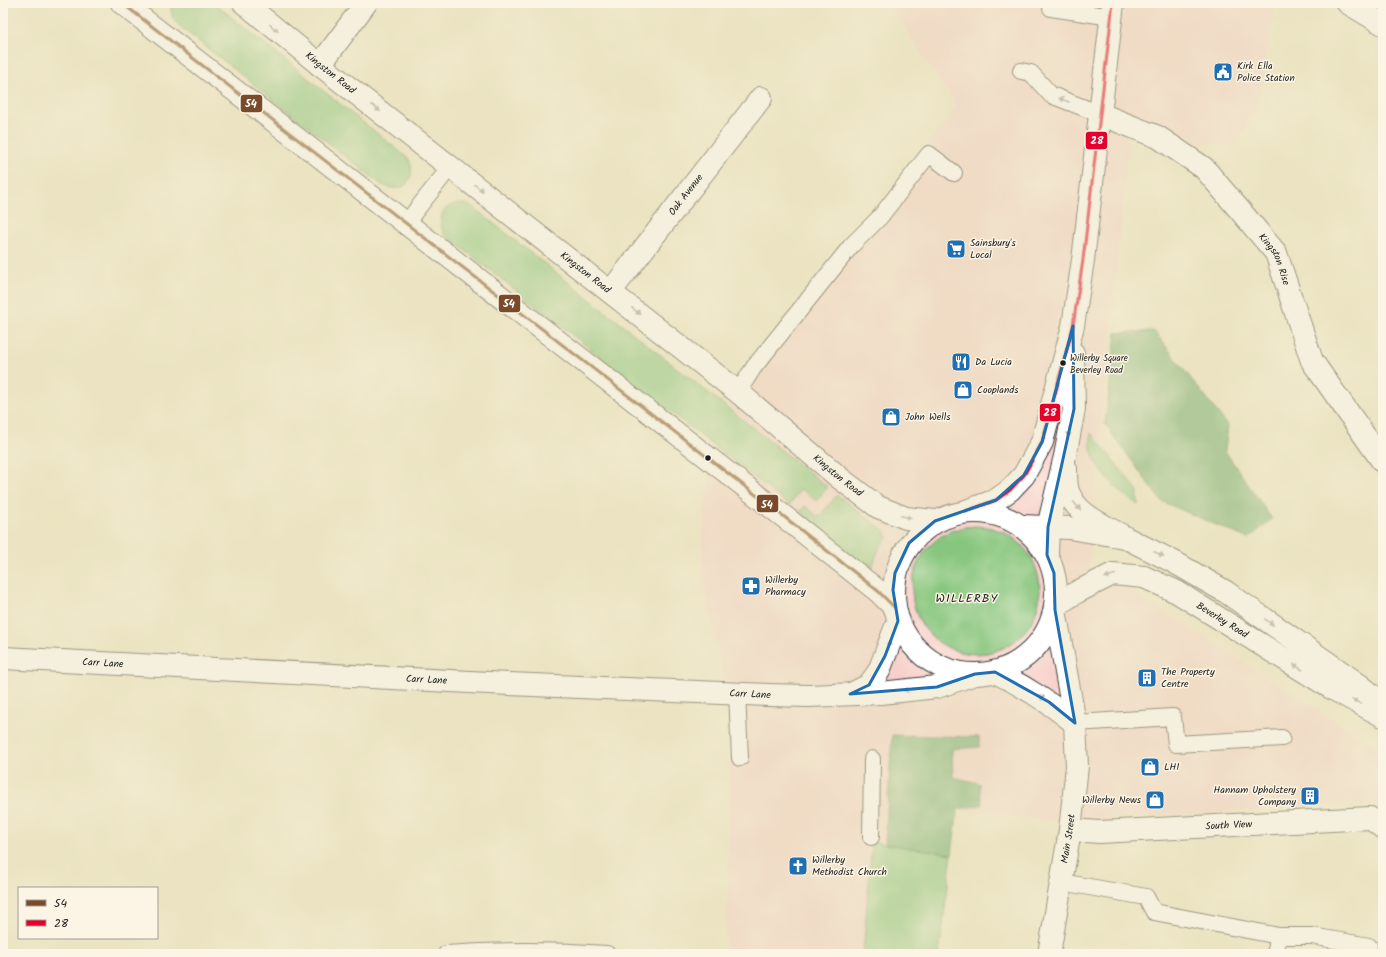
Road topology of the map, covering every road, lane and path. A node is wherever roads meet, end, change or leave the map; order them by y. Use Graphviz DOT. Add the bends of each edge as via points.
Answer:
graph roads {
  1 [pos="244,3"];
  2 [pos="366,3"];
  3 [pos="1348,3"];
  4 [pos="134,6"];
  5 [pos="1051,8"];
  6 [pos="1113,10"];
  7 [pos="1383,24"];
  8 [pos="320,65"];
  9 [pos="1022,70"];
  10 [pos="762,98"];
  11 [pos="1100,114"];
  12 [pos="450,166"];
  13 [pos="954,173"];
  14 [pos="406,223"];
  15 [pos="611,291"];
  16 [pos="1073,326"];
  17 [pos="738,392"];
  18 [pos="1065,456"];
  19 [pos="1383,462"];
  20 [pos="966,511"];
  21 [pos="935,521"];
  22 [pos="1022,526"];
  23 [pos="1048,527"];
  24 [pos="1124,537"];
  25 [pos="1047,555"];
  26 [pos="1055,608"];
  27 [pos="896,614"];
  28 [pos="3,658"];
  29 [pos="985,673"];
  30 [pos="737,693"];
  31 [pos="850,694"];
  32 [pos="1383,704"];
  33 [pos="1383,716"];
  34 [pos="1075,723"];
  35 [pos="1282,738"];
  36 [pos="740,758"];
  37 [pos="872,759"];
  38 [pos="1383,828"];
  39 [pos="1070,830"];
  40 [pos="871,837"];
  41 [pos="1061,882"];
  42 [pos="1279,936"];
  43 [pos="1369,946"];
  44 [pos="446,954"];
  45 [pos="607,954"];
  46 [pos="1049,954"];
  47 [pos="1276,954"];
  1 -- 8 [label="street, Kingston Road, one-way"];
  2 -- 8 [label="street"];
  3 -- 7 [label="street"];
  4 -- 14 [label="street"];
  5 -- 6 [label="lane"];
  6 -- 11 [label="street"];
  8 -- 12 [label="street, Kingston Road, one-way"];
  11 -- 9 [label="lane, one-way" via="1051,95 1030,73"];
  10 -- 15 [label="street, Oak Avenue"];
  11 -- 16 [label="street"];
  11 -- 19 [label="street, Kingston Rise" via="1158,137 1204,168 1276,253 1312,361"];
  12 -- 14 [label="lane"];
  12 -- 15 [label="street, Kingston Road, one-way"];
  13 -- 17 [label="lane" via="928,154 880,217 851,246 754,367"];
  14 -- 27 [label="street" via="878,591"];
  15 -- 17 [label="street, Kingston Road, one-way"];
  16 -- 18 [label="street, one-way" via="1074,409"];
  16 -- 20 [label="street" via="1042,442 1024,475 996,500"];
  17 -- 21 [label="street, Kingston Road, one-way" via="878,507 906,518"];
  18 -- 23 [label="street"];
  18 -- 24 [label="street, one-way" via="1068,491 1076,507"];
  20 -- 21 [label="street" via="950,514"];
  20 -- 22 [label="street" via="986,512 1005,517"];
  21 -- 27 [label="street" via="909,543 901,558 895,573 893,590"];
  22 -- 23 [label="street"];
  22 -- 25 [label="street" via="1036,539"];
  23 -- 24 [label="street"];
  23 -- 25 [label="street"];
  24 -- 32 [label="street, one-way" via="1226,592"];
  25 -- 26 [label="street" via="1054,573"];
  26 -- 29 [label="street, Carr Lane" via="1047,631 1034,649 1016,663"];
  33 -- 26 [label="street, Beverley Road, one-way" via="1331,688 1177,592 1144,577 1113,574 1077,592"];
  26 -- 34 [label="street, Main Street"];
  27 -- 29 [label="street" via="905,636 928,660 958,673"];
  31 -- 27 [label="street, Carr Lane, one-way" via="869,684 879,671"];
  28 -- 30 [label="street, Carr Lane" via="517,685"];
  29 -- 31 [label="street, Carr Lane, one-way" via="937,687"];
  34 -- 29 [label="street, one-way" via="1049,702 1020,684"];
  30 -- 31 [label="street, Carr Lane" via="802,696"];
  30 -- 36 [label="lane"];
  34 -- 35 [label="lane" via="1173,717 1176,744"];
  34 -- 39 [label="street, Main Street" via="1077,766"];
  37 -- 40 [label="lane"];
  38 -- 39 [label="street, South View" via="1370,818 1100,832"];
  39 -- 41 [label="street, Main Street"];
  41 -- 42 [label="lane" via="1146,897 1154,912"];
  41 -- 46 [label="street, Main Street"];
  42 -- 43 [label="lane" via="1312,936"];
  42 -- 47 [label="lane"];
  44 -- 45 [label="lane" via="564,951"];
}
